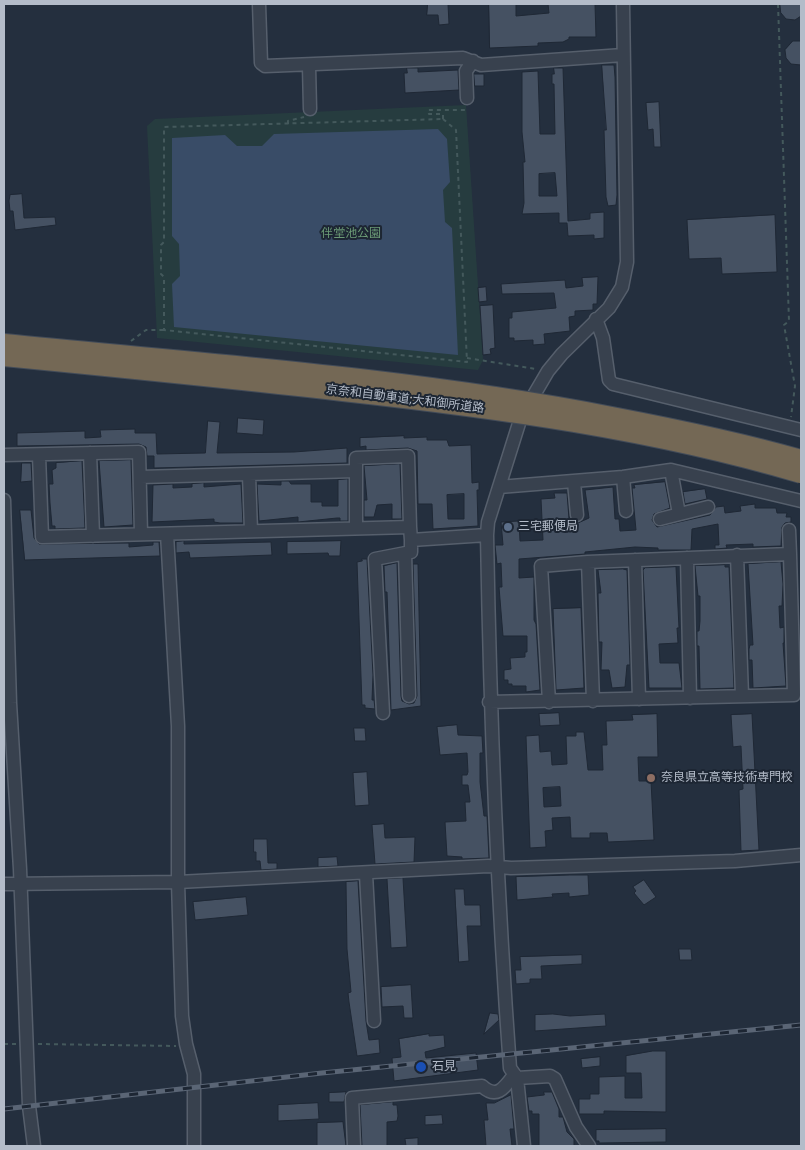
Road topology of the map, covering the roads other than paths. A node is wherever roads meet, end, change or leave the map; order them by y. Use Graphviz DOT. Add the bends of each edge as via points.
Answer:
graph roads {
  1 [pos="259,4"];
  2 [pos="623,4"];
  3 [pos="623,55"];
  4 [pos="472,61"];
  5 [pos="309,66"];
  6 [pos="467,98"];
  7 [pos="310,112"];
  8 [pos="596,320"];
  9 [pos="4,343"];
  10 [pos="4,356"];
  11 [pos="796,429"];
  12 [pos="90,453"];
  13 [pos="39,455"];
  14 [pos="4,456"];
  15 [pos="801,459"];
  16 [pos="671,470"];
  17 [pos="356,471"];
  18 [pos="801,474"];
  19 [pos="249,475"];
  20 [pos="140,476"];
  21 [pos="623,477"];
  22 [pos="574,482"];
  23 [pos="499,487"];
  24 [pos="4,500"];
  25 [pos="801,501"];
  26 [pos="708,507"];
  27 [pos="626,511"];
  28 [pos="679,514"];
  29 [pos="576,515"];
  30 [pos="660,519"];
  31 [pos="356,528"];
  32 [pos="789,530"];
  33 [pos="251,531"];
  34 [pos="411,533"];
  35 [pos="141,534"];
  36 [pos="167,534"];
  37 [pos="487,535"];
  38 [pos="93,536"];
  39 [pos="406,553"];
  40 [pos="790,554"];
  41 [pos="737,555"];
  42 [pos="687,558"];
  43 [pos="635,560"];
  44 [pos="588,562"];
  45 [pos="409,696"];
  46 [pos="742,696"];
  47 [pos="690,698"];
  48 [pos="639,700"];
  49 [pos="593,701"];
  50 [pos="490,702"];
  51 [pos="549,702"];
  52 [pos="383,713"];
  53 [pos="801,855"];
  54 [pos="497,868"];
  55 [pos="366,874"];
  56 [pos="178,882"];
  57 [pos="4,884"];
  58 [pos="21,884"];
  59 [pos="374,1021"];
  60 [pos="516,1076"];
  61 [pos="34,1146"];
  62 [pos="194,1146"];
  63 [pos="354,1146"];
  64 [pos="524,1146"];
  65 [pos="589,1146"];
  1 -- 5 [label="street" via="261,63 265,66"];
  2 -- 3 [label="street"];
  3 -- 4 [label="street" via="481,65"];
  3 -- 8 [label="street" via="627,262 622,287 609,308"];
  4 -- 5 [label="street" via="463,58"];
  4 -- 6 [label="street" via="466,71"];
  5 -- 7 [label="street"];
  8 -- 11 [label="street" via="603,338 609,380 613,384"];
  8 -- 23 [label="street" via="548,371 521,417"];
  9 -- 15 [label="highway, 京奈和自動車道;大和御所道路, bridge" via="414,384 533,401 682,429"];
  10 -- 18 [label="highway, 京奈和自動車道;大和御所道路, bridge" via="531,414 679,443"];
  12 -- 13 [label="street"];
  12 -- 20 [label="street" via="139,452"];
  12 -- 38 [label="street"];
  13 -- 14 [label="street"];
  13 -- 38 [label="street" via="42,537"];
  16 -- 21 [label="street"];
  16 -- 25 [label="street"];
  16 -- 28 [label="street"];
  17 -- 19 [label="street"];
  17 -- 31 [label="street"];
  17 -- 34 [label="street" via="356,458 408,456"];
  19 -- 20 [label="street"];
  19 -- 33 [label="street"];
  20 -- 35 [label="street"];
  21 -- 22 [label="street"];
  21 -- 27 [label="street"];
  22 -- 23 [label="street"];
  22 -- 29 [label="street"];
  23 -- 37 [label="street"];
  24 -- 58 [label="street" via="10,703"];
  26 -- 28 [label="street"];
  28 -- 30 [label="street"];
  31 -- 33 [label="street"];
  31 -- 34 [label="street"];
  32 -- 40 [label="street"];
  33 -- 36 [label="street"];
  34 -- 37 [label="street"];
  34 -- 39 [label="street" via="411,552"];
  35 -- 36 [label="street"];
  35 -- 38 [label="street"];
  36 -- 56 [label="street" via="178,726"];
  37 -- 50 [label="street"];
  39 -- 45 [label="street"];
  39 -- 52 [label="street" via="376,559"];
  40 -- 41 [label="street"];
  40 -- 46 [label="street" via="794,695"];
  41 -- 42 [label="street"];
  41 -- 46 [label="street"];
  42 -- 43 [label="street"];
  42 -- 47 [label="street"];
  43 -- 44 [label="street"];
  43 -- 48 [label="street"];
  44 -- 49 [label="street"];
  44 -- 51 [label="street" via="541,566"];
  46 -- 47 [label="street"];
  47 -- 48 [label="street"];
  48 -- 49 [label="street"];
  49 -- 51 [label="street"];
  50 -- 51 [label="street"];
  50 -- 54 [label="street"];
  53 -- 54 [label="street" via="735,861"];
  54 -- 55 [label="street"];
  54 -- 60 [label="street" via="510,1068"];
  55 -- 56 [label="street"];
  55 -- 59 [label="street"];
  56 -- 58 [label="street"];
  56 -- 62 [label="street" via="182,1016 194,1074"];
  57 -- 58 [label="street"];
  58 -- 61 [label="street" via="24,1043"];
  60 -- 63 [label="street" via="496,1092 482,1086 352,1098"];
  60 -- 64 [label="street"];
  60 -- 65 [label="street" via="550,1076 555,1079 576,1126"];
}
